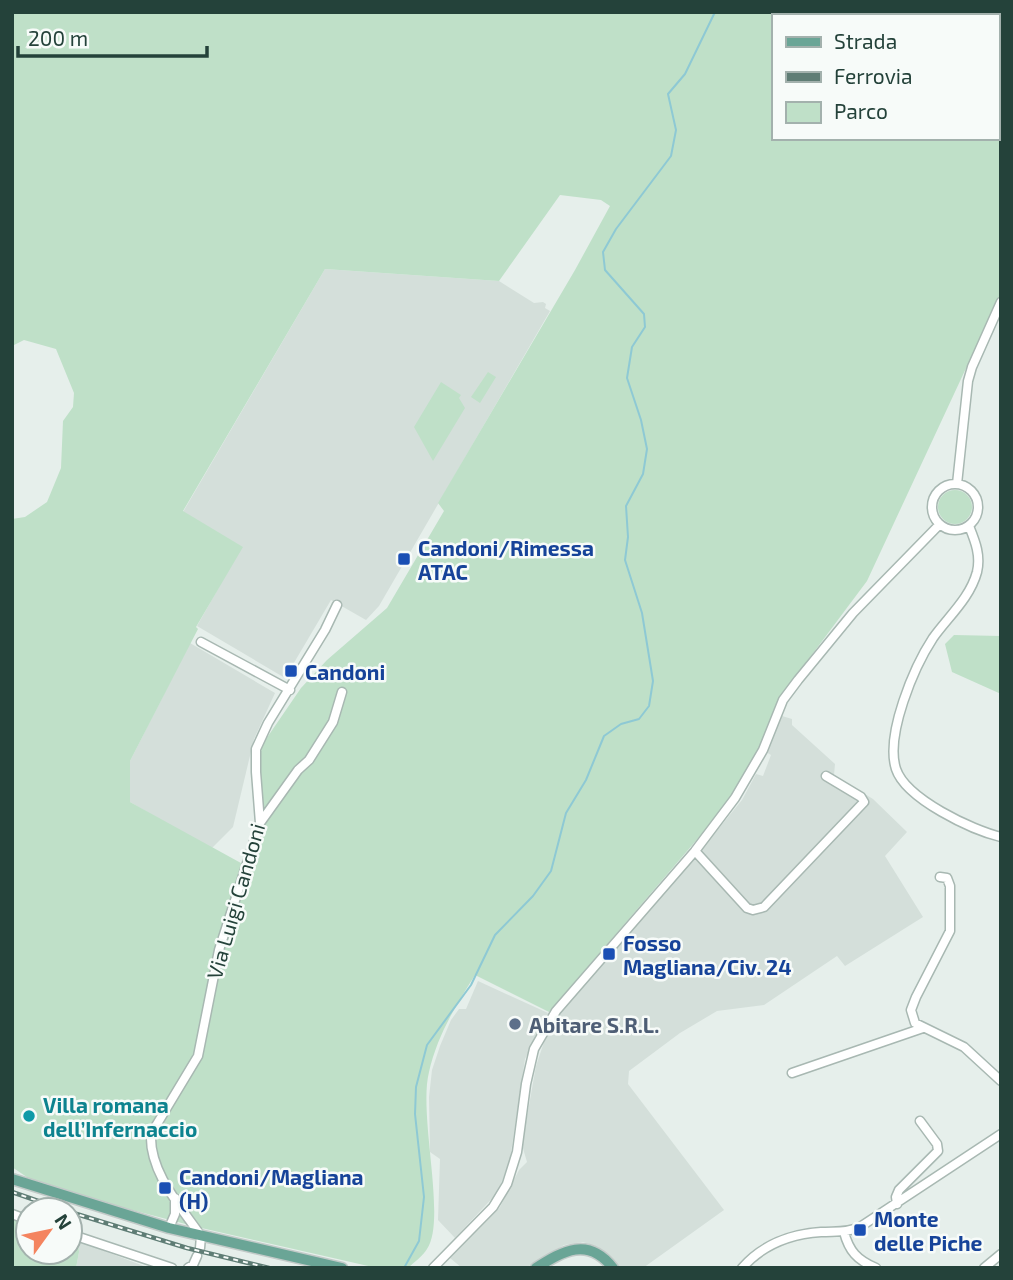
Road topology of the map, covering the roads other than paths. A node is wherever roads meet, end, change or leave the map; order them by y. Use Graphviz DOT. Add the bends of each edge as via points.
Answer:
graph roads {
  1 [pos="1001,302"];
  2 [pos="957,484"];
  3 [pos="939,525"];
  4 [pos="969,526"];
  5 [pos="337,605"];
  6 [pos="201,642"];
  7 [pos="290,690"];
  8 [pos="342,692"];
  9 [pos="826,776"];
  10 [pos="260,823"];
  11 [pos="1001,837"];
  12 [pos="695,851"];
  13 [pos="940,877"];
  14 [pos="923,1028"];
  15 [pos="792,1073"];
  16 [pos="1001,1081"];
  17 [pos="920,1121"];
  18 [pos="1001,1134"];
  19 [pos="12,1179"];
  20 [pos="175,1198"];
  21 [pos="897,1204"];
  22 [pos="169,1228"];
  23 [pos="844,1231"];
  24 [pos="201,1236"];
  25 [pos="84,1239"];
  26 [pos="1001,1254"];
  27 [pos="172,1268"];
  28 [pos="188,1268"];
  29 [pos="342,1268"];
  30 [pos="433,1268"];
  31 [pos="536,1268"];
  32 [pos="613,1268"];
  33 [pos="742,1268"];
  34 [pos="876,1268"];
  35 [pos="984,1268"];
  1 -- 2 [label="street" via="968,381"];
  2 -- 3 [label="street" via="942,488 933,498 932,513"];
  2 -- 4 [label="street" via="972,492 978,505"];
  3 -- 4 [label="street" via="955,531"];
  3 -- 12 [label="street" via="853,613 783,700 744,786"];
  4 -- 11 [label="street" via="978,554 975,577 916,671 899,718 894,757 900,778 919,797"];
  5 -- 7 [label="street, Via Luigi Candoni"];
  6 -- 7 [label="street"];
  7 -- 10 [label="street, Via Luigi Candoni" via="256,749"];
  8 -- 10 [label="street" via="333,722"];
  9 -- 12 [label="street" via="864,802 764,908 747,908"];
  10 -- 20 [label="street, Via Luigi Candoni" via="219,950 198,1056 151,1134 155,1163"];
  12 -- 30 [label="street" via="544,1029 529,1065 517,1152 507,1184 493,1208"];
  13 -- 14 [label="street" via="947,878 950,886 950,928 912,1007 913,1020"];
  14 -- 15 [label="street"];
  14 -- 16 [label="street" via="964,1047"];
  17 -- 21 [label="street" via="938,1152 899,1190"];
  18 -- 21 [label="street"];
  19 -- 22 [label="main road"];
  20 -- 22 [label="street"];
  20 -- 24 [label="street, Via Luigi Candoni"];
  21 -- 23 [label="street" via="860,1227"];
  22 -- 24 [label="main road"];
  23 -- 33 [label="street" via="810,1233 771,1244"];
  23 -- 34 [label="street" via="854,1254"];
  24 -- 28 [label="street" via="199,1252"];
  24 -- 29 [label="main road"];
  25 -- 27 [label="street"];
  26 -- 35 [label="street"];
  31 -- 32 [label="main road" via="561,1252 579,1249 599,1254"];
}
